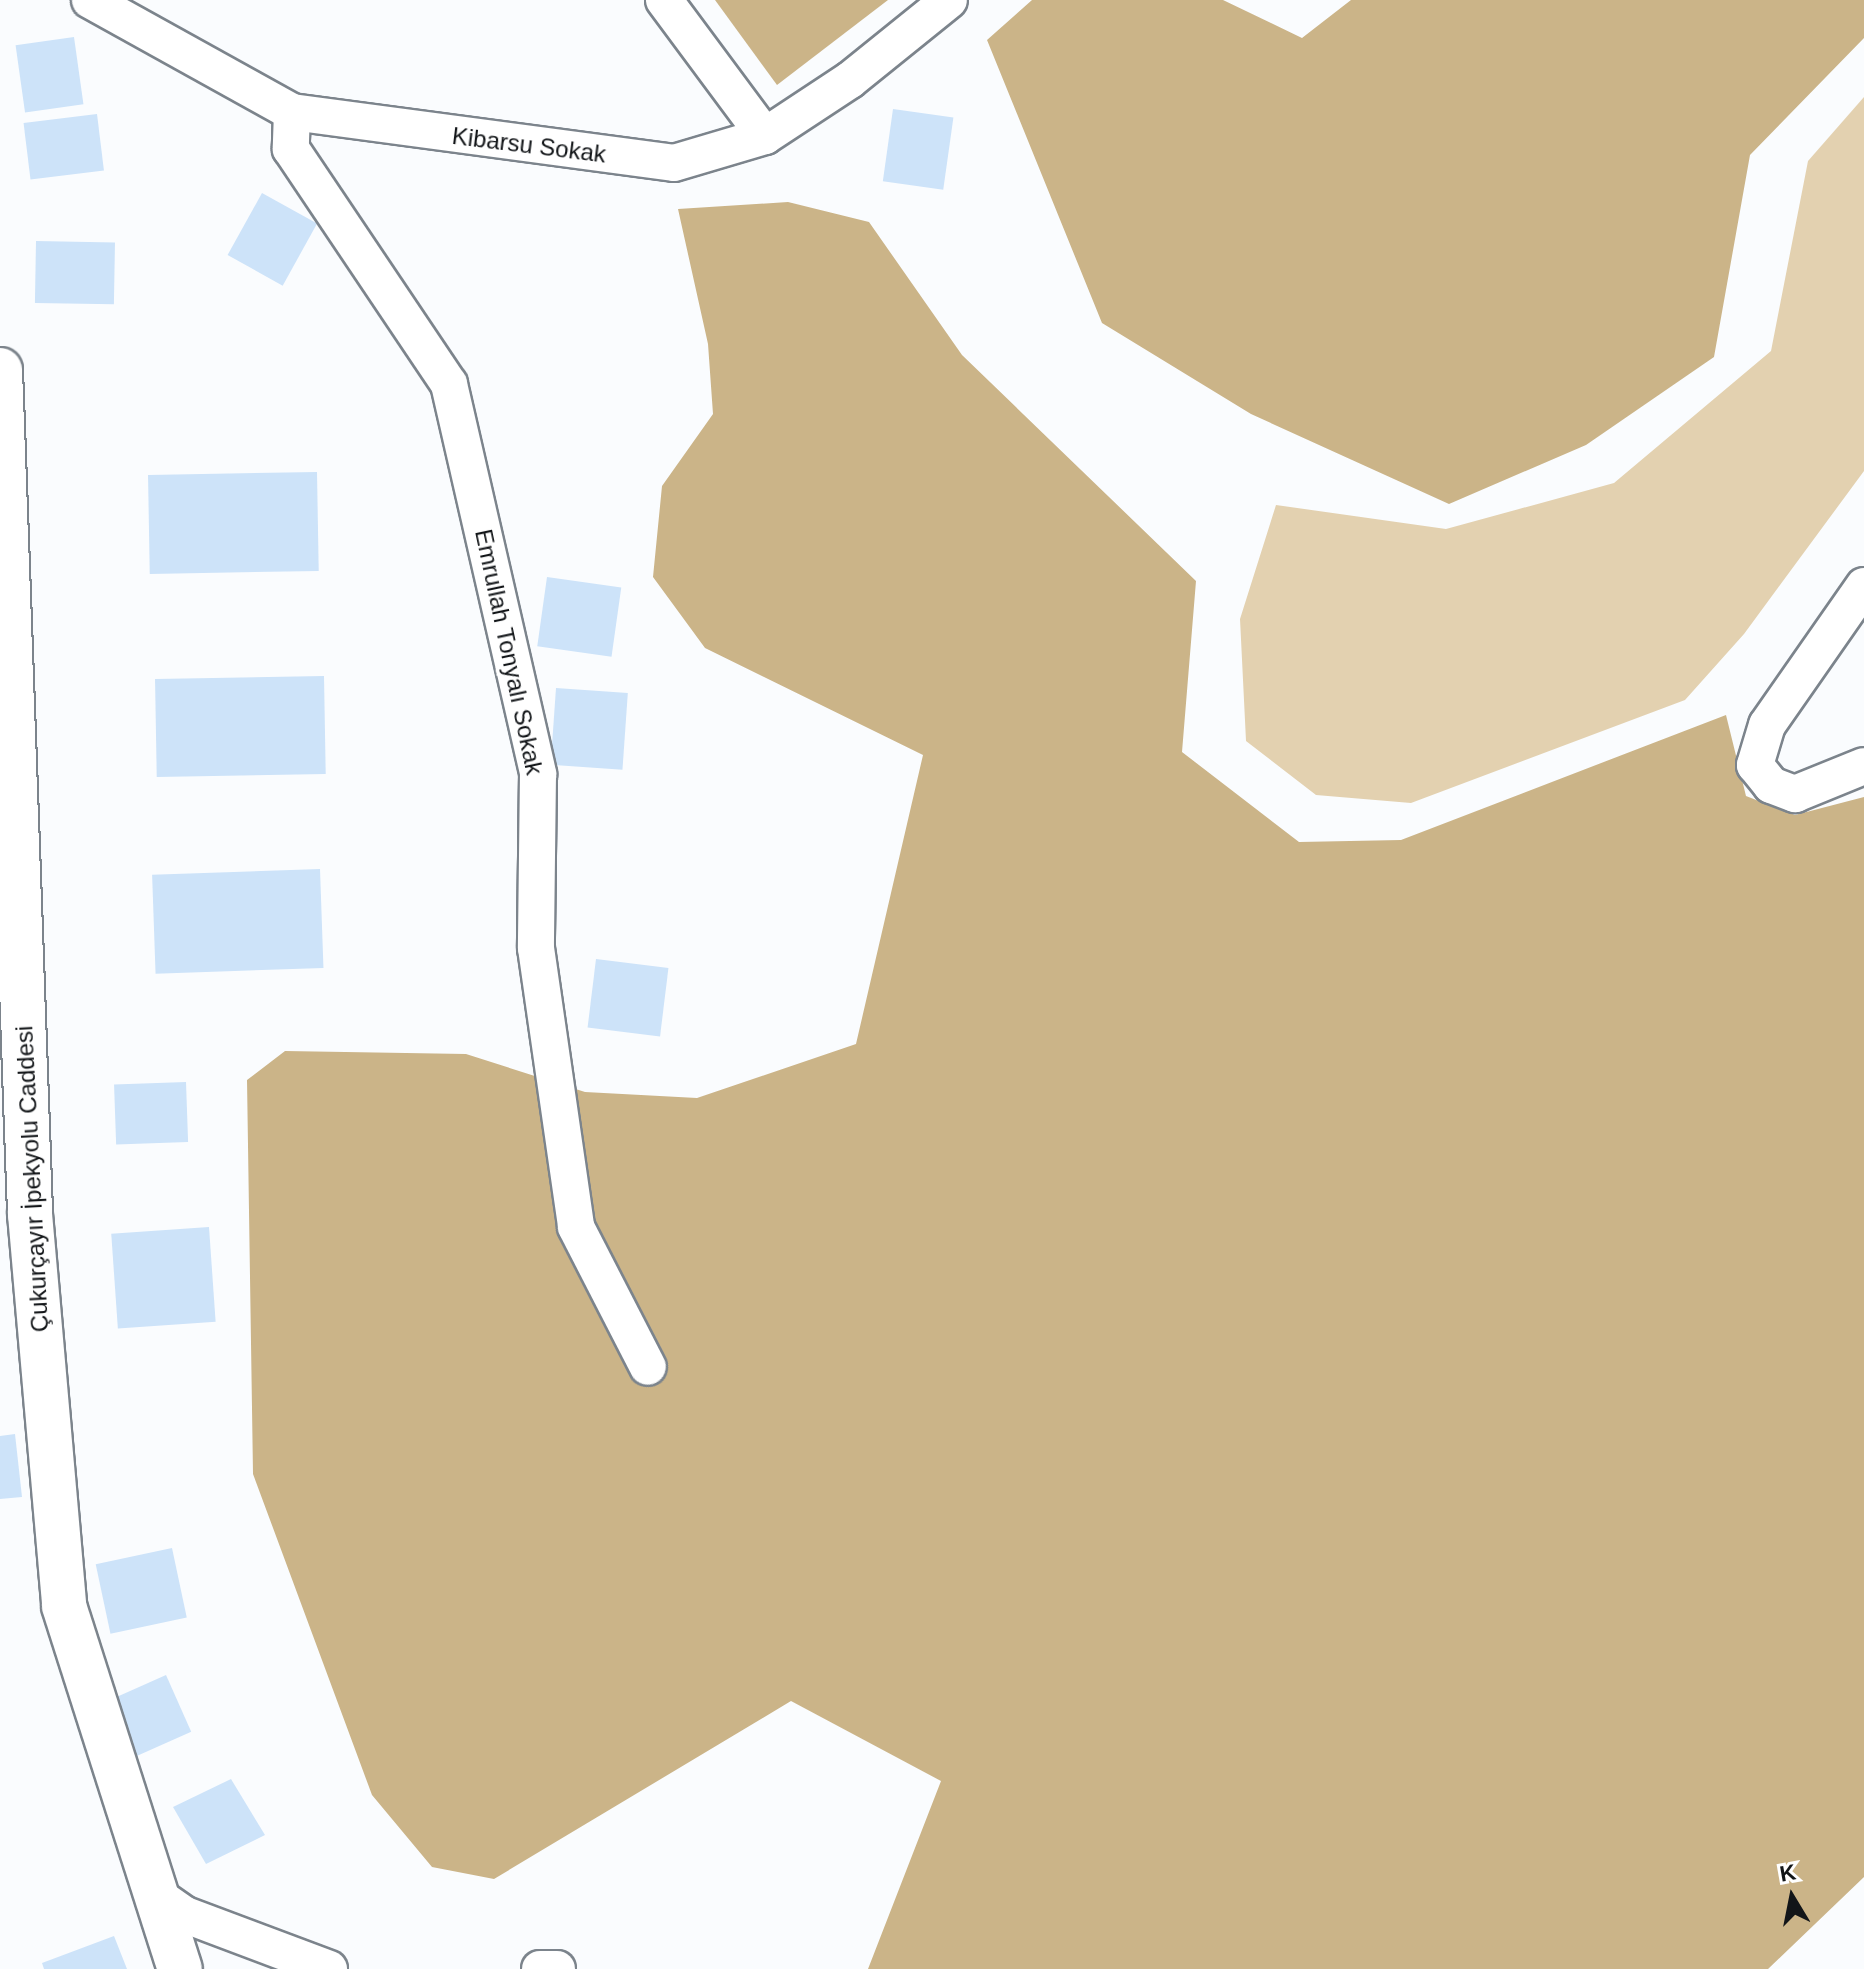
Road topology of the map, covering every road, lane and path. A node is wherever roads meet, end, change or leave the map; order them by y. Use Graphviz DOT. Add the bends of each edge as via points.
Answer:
graph roads {
  1 [pos="90,0"];
  2 [pos="664,0"];
  3 [pos="949,0"];
  4 [pos="292,112"];
  5 [pos="765,136"];
  6 [pos="0,370"];
  7 [pos="1864,586"];
  8 [pos="1864,766"];
  9 [pos="648,1367"];
  10 [pos="152,1892"];
  11 [pos="180,1969"];
  12 [pos="329,1969"];
  13 [pos="540,1969"];
  14 [pos="557,1969"];
  1 -- 4 [label="street, Kibarsu Sokak"];
  2 -- 5 [label="street"];
  3 -- 5 [label="street, Kibarsu Sokak" via="850,80"];
  4 -- 5 [label="street, Kibarsu Sokak" via="674,163"];
  4 -- 9 [label="street, Emrullah Tonyalı Sokak" via="291,149 449,384 538,774 536,948 576,1227"];
  6 -- 10 [label="street, Çukurçayır İpekyolu Caddesi" via="30,1214 64,1606"];
  7 -- 8 [label="street" via="1767,725 1755,765 1771,785 1795,794"];
  10 -- 11 [label="street, Çukurçayır İpekyolu Caddesi"];
  10 -- 12 [label="street" via="183,1914"];
  13 -- 14 [label="street"];
}
